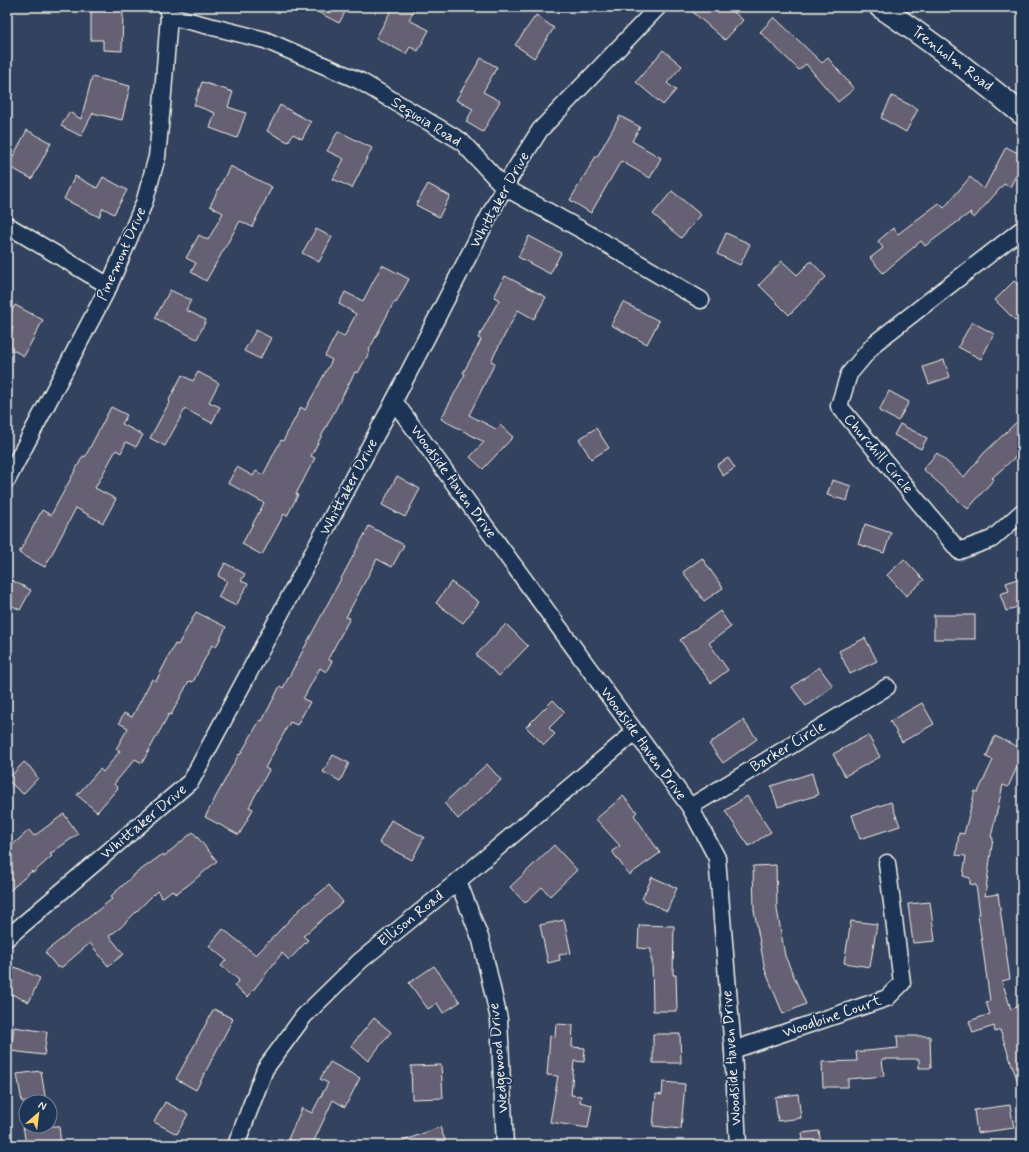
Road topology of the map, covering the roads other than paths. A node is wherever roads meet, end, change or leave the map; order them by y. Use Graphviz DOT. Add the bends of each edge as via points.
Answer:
graph roads {
  1 [pos="658,7"];
  2 [pos="880,7"];
  3 [pos="168,11"];
  4 [pos="1022,114"];
  5 [pos="504,187"];
  6 [pos="7,225"];
  7 [pos="1022,229"];
  8 [pos="109,286"];
  9 [pos="701,300"];
  10 [pos="394,401"];
  11 [pos="7,480"];
  12 [pos="1022,512"];
  13 [pos="887,687"];
  14 [pos="635,732"];
  15 [pos="690,807"];
  16 [pos="887,863"];
  17 [pos="458,881"];
  18 [pos="7,938"];
  19 [pos="733,1050"];
  20 [pos="236,1145"];
  21 [pos="505,1145"];
  22 [pos="738,1145"];
  1 -- 5 [label="street, Whittaker Drive" via="540,130"];
  2 -- 4 [label="main road, Trenholm Road" via="971,72"];
  3 -- 5 [label="street, Sequoia Road" via="265,40 360,81 461,141"];
  3 -- 8 [label="street, Pinemont Drive" via="157,157 144,203"];
  5 -- 9 [label="street, Sequoia Road"];
  5 -- 10 [label="street, Whittaker Drive"];
  6 -- 8 [label="street"];
  7 -- 12 [label="street, Churchill Circle" via="875,343 849,374 839,406 959,551 992,540"];
  8 -- 11 [label="street, Pinemont Drive"];
  10 -- 14 [label="street, Woodside Haven Drive"];
  10 -- 18 [label="street, Whittaker Drive" via="191,781"];
  13 -- 15 [label="street, Barker Circle"];
  14 -- 15 [label="street, Woodside Haven Drive"];
  14 -- 17 [label="street, Ellison Road"];
  15 -- 19 [label="street, Woodside Haven Drive" via="717,858"];
  16 -- 19 [label="street, Woodbine Court" via="902,983 887,998"];
  17 -- 20 [label="street, Ellison Road" via="360,961 304,1016 265,1068"];
  17 -- 21 [label="street, Wedgewood Drive" via="481,940 499,1019"];
  19 -- 22 [label="street, Woodside Haven Drive"];
}
